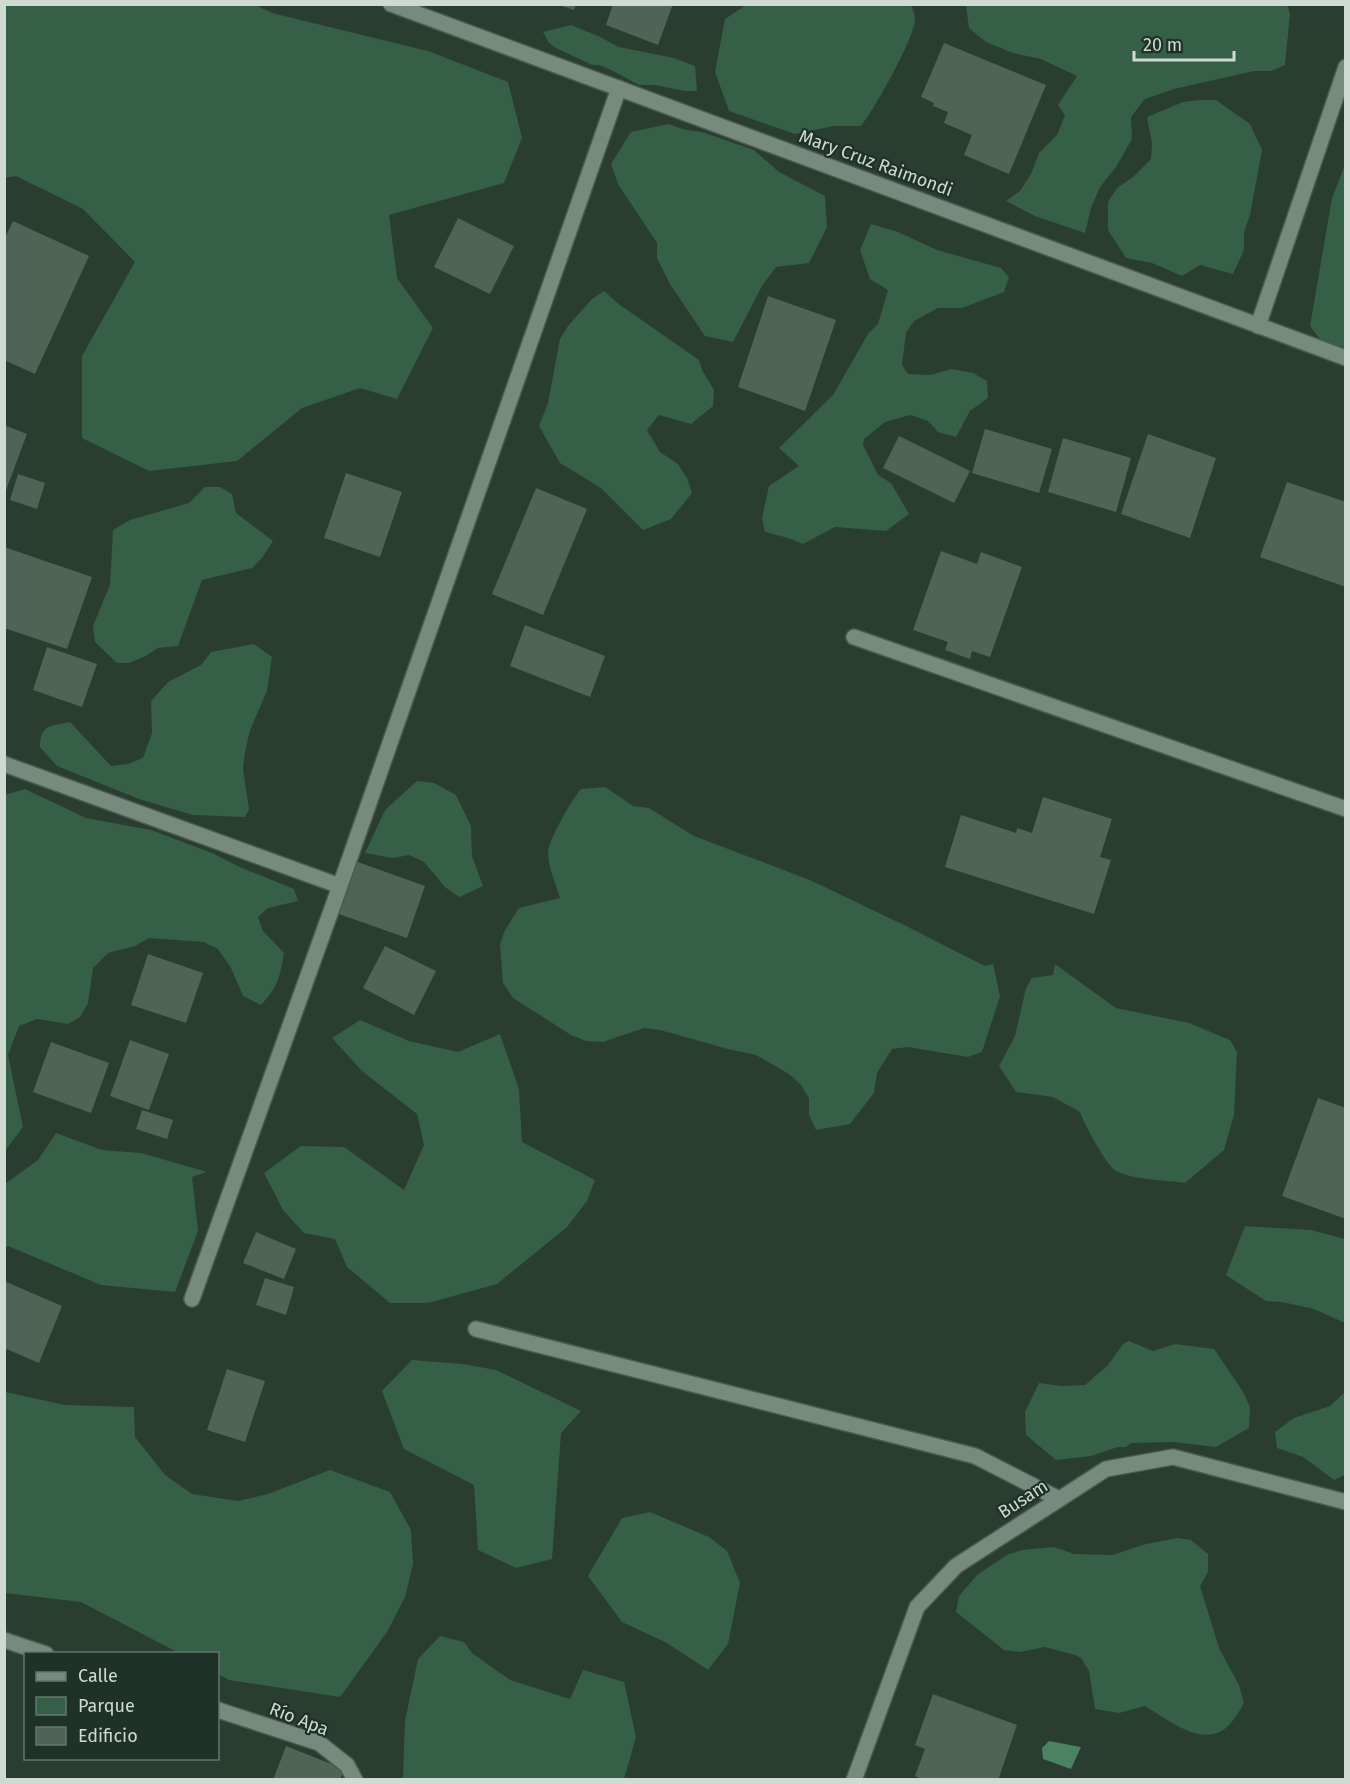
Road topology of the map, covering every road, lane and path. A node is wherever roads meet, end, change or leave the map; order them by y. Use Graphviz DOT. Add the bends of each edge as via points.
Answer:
graph roads {
  1 [pos="392,4"];
  2 [pos="1346,67"];
  3 [pos="619,88"];
  4 [pos="1258,326"];
  5 [pos="1346,358"];
  6 [pos="854,637"];
  7 [pos="4,764"];
  8 [pos="1346,809"];
  9 [pos="340,886"];
  10 [pos="192,1299"];
  11 [pos="476,1329"];
  12 [pos="1059,1499"];
  13 [pos="1346,1502"];
  14 [pos="4,1640"];
  15 [pos="43,1652"];
  16 [pos="219,1710"];
  17 [pos="355,1779"];
  18 [pos="854,1779"];
  1 -- 3 [label="street, Mary Cruz Raimondi"];
  2 -- 4 [label="street"];
  3 -- 4 [label="street, Mary Cruz Raimondi"];
  3 -- 9 [label="street"];
  4 -- 5 [label="street, Mary Cruz Raimondi"];
  6 -- 8 [label="street"];
  7 -- 9 [label="street"];
  9 -- 10 [label="street"];
  11 -- 12 [label="street" via="975,1456"];
  12 -- 13 [label="street, Busam" via="1106,1468 1173,1457"];
  12 -- 18 [label="street, Busam" via="956,1566 917,1607"];
  14 -- 15 [label="street"];
  16 -- 17 [label="street, Río Apa" via="319,1743 347,1765"];
}
